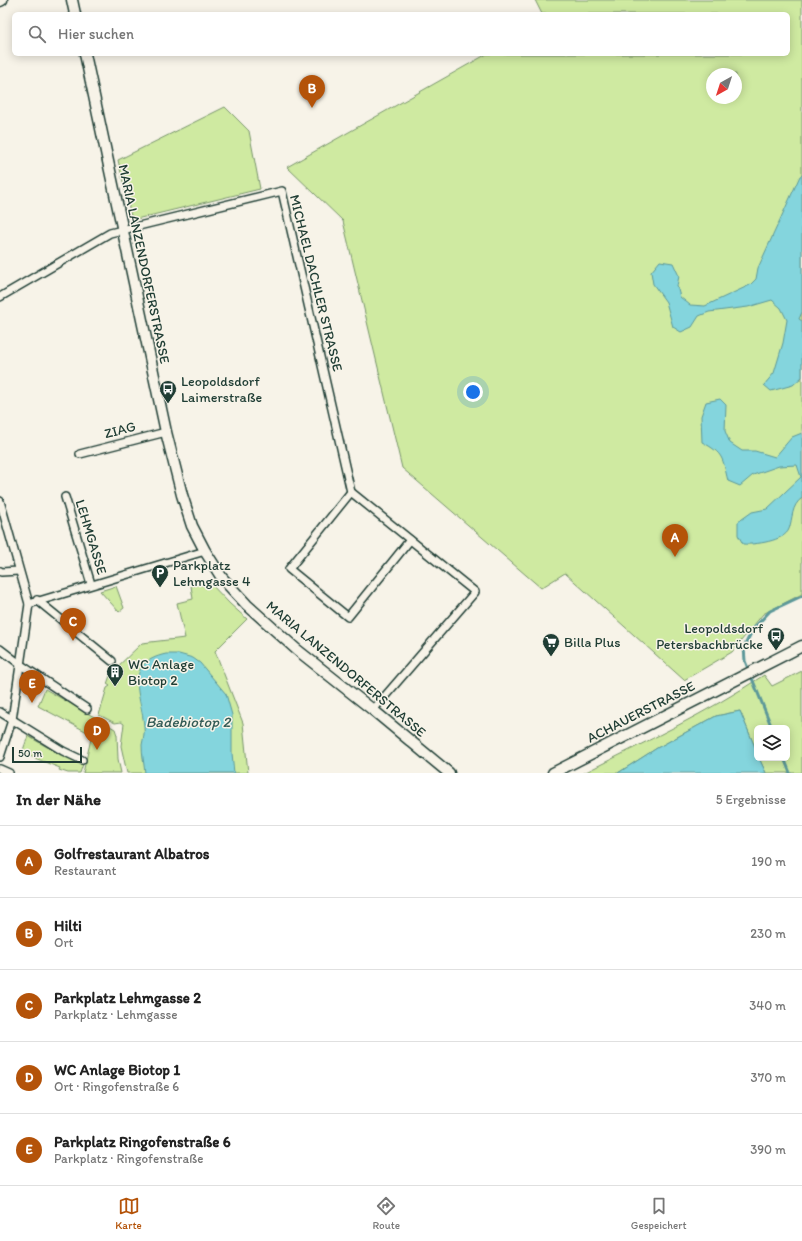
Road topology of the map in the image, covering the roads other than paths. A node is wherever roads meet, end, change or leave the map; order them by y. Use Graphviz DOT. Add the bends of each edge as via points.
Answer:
graph roads {
  1 [pos="72,0"];
  2 [pos="75,12"];
  3 [pos="85,56"];
  4 [pos="123,229"];
  5 [pos="0,297"];
  6 [pos="166,432"];
  7 [pos="80,454"];
  8 [pos="352,492"];
  9 [pos="65,497"];
  10 [pos="0,501"];
  11 [pos="410,540"];
  12 [pos="205,551"];
  13 [pos="0,571"];
  14 [pos="19,571"];
  15 [pos="91,584"];
  16 [pos="37,600"];
  17 [pos="29,604"];
  18 [pos="802,646"];
  19 [pos="0,648"];
  20 [pos="112,661"];
  21 [pos="21,665"];
  22 [pos="87,710"];
  23 [pos="373,710"];
  24 [pos="0,712"];
  25 [pos="12,720"];
  26 [pos="0,757"];
  27 [pos="82,760"];
  28 [pos="0,769"];
  29 [pos="9,773"];
  30 [pos="449,773"];
  31 [pos="553,773"];
  1 -- 2 [label="street"];
  3 -- 4 [label="street, MARIA LANZENDORFERSTRASSE"];
  4 -- 5 [label="street" via="110,233"];
  4 -- 6 [label="street, MARIA LANZENDORFERSTRASSE"];
  4 -- 8 [label="street, MICHAEL DACHLER STRASSE" via="282,191"];
  6 -- 7 [label="street, ZIAG"];
  6 -- 12 [label="street, MARIA LANZENDORFERSTRASSE" via="186,508"];
  8 -- 11 [label="street"];
  8 -- 11 [label="street" via="289,569 348,617"];
  9 -- 15 [label="street, LEHMGASSE"];
  10 -- 14 [label="street"];
  11 -- 23 [label="street" via="475,592"];
  12 -- 15 [label="street, LEHMGASSE"];
  12 -- 23 [label="street, MARIA LANZENDORFERSTRASSE" via="222,578 247,605 296,649"];
  13 -- 14 [label="street"];
  14 -- 17 [label="street"];
  15 -- 16 [label="street, LEHMGASSE"];
  16 -- 17 [label="street, LEHMGASSE"];
  16 -- 20 [label="street"];
  17 -- 21 [label="street"];
  18 -- 31 [label="street, ACHAUERSTRASSE"];
  19 -- 21 [label="street"];
  21 -- 22 [label="street"];
  21 -- 25 [label="street"];
  23 -- 30 [label="street, MARIA LANZENDORFERSTRASSE"];
  24 -- 25 [label="street"];
  25 -- 26 [label="street"];
  25 -- 27 [label="street"];
  28 -- 29 [label="street"];
}
